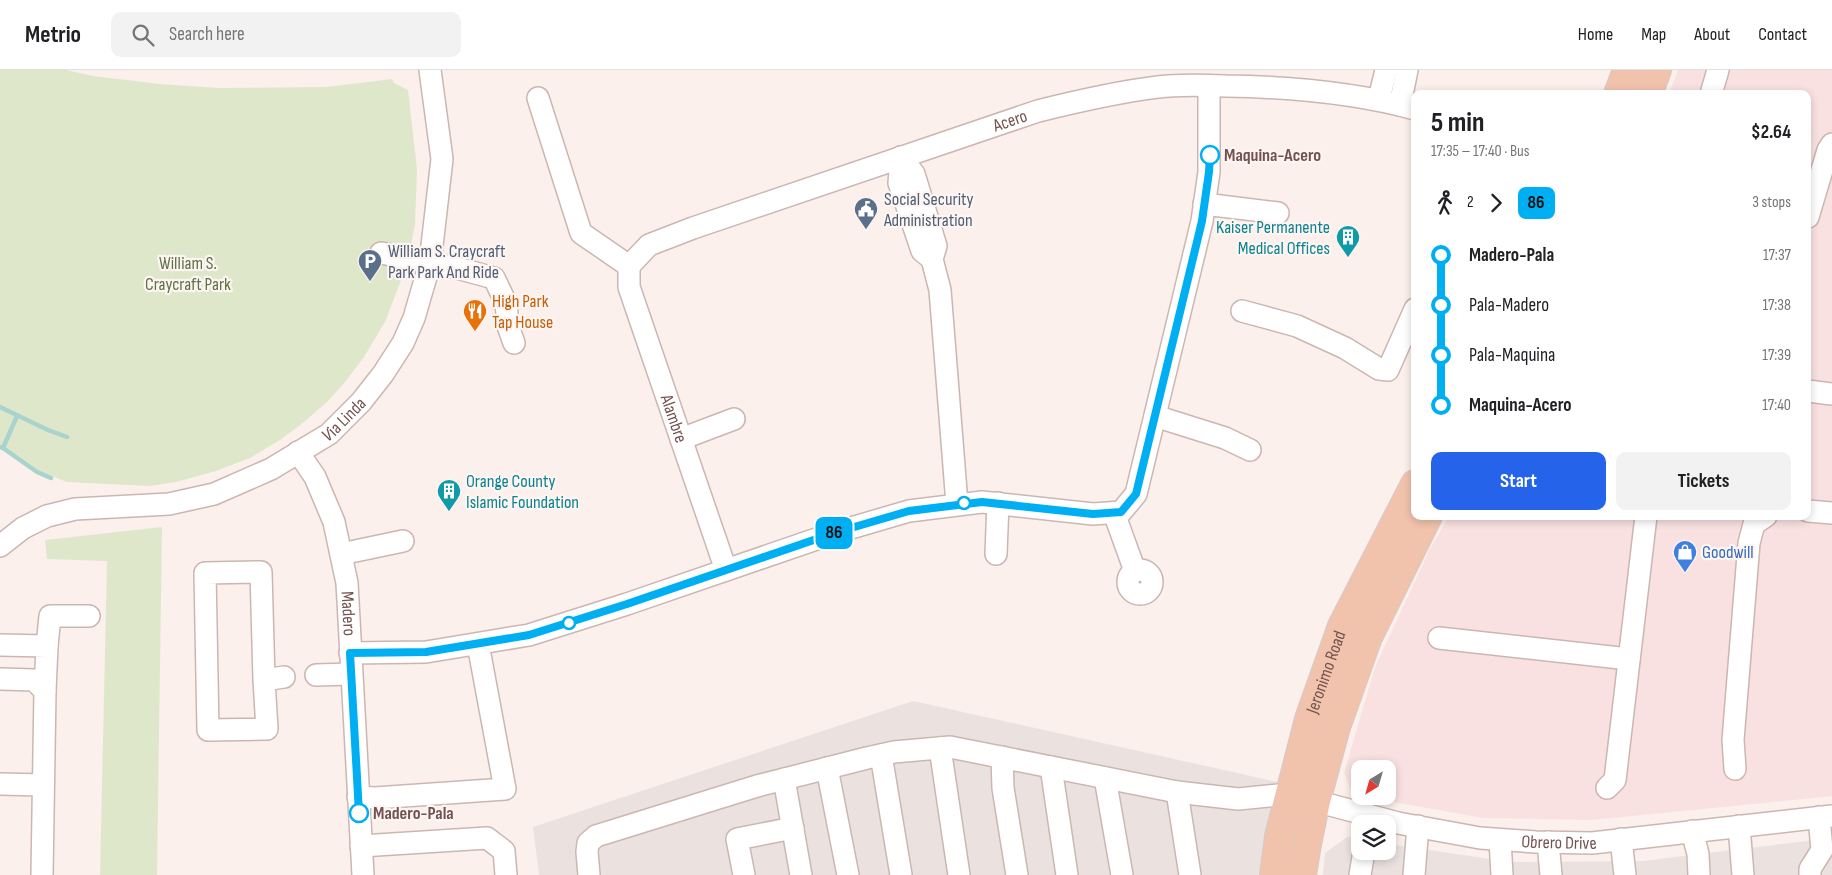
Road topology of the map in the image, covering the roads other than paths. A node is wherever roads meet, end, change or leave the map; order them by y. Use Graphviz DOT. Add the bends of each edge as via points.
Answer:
graph roads {
  1 [pos="430,70"];
  2 [pos="1386,70"];
  3 [pos="1407,70"];
  4 [pos="1627,70"];
  5 [pos="1657,70"];
  6 [pos="1718,70"];
  7 [pos="1209,86"];
  8 [pos="1620,90"];
  9 [pos="1650,90"];
  10 [pos="1712,90"];
  11 [pos="538,98"];
  12 [pos="1379,99"];
  13 [pos="1408,107"];
  14 [pos="1832,144"];
  15 [pos="901,157"];
  16 [pos="1204,204"];
  17 [pos="1811,207"];
  18 [pos="1278,213"];
  19 [pos="381,253"];
  20 [pos="430,263"];
  21 [pos="629,266"];
  22 [pos="1242,311"];
  23 [pos="1411,318"];
  24 [pos="514,343"];
  25 [pos="1811,390"];
  26 [pos="1832,394"];
  27 [pos="1155,416"];
  28 [pos="734,419"];
  29 [pos="682,439"];
  30 [pos="1250,450"];
  31 [pos="298,452"];
  32 [pos="1411,491"];
  33 [pos="998,503"];
  34 [pos="957,504"];
  35 [pos="1811,511"];
  36 [pos="1117,513"];
  37 [pos="1832,513"];
  38 [pos="1426,520"];
  39 [pos="1646,520"];
  40 [pos="1759,520"];
  41 [pos="403,541"];
  42 [pos="0,546"];
  43 [pos="341,554"];
  44 [pos="996,554"];
  45 [pos="726,570"];
  46 [pos="1135,571"];
  47 [pos="89,616"];
  48 [pos="1438,638"];
  49 [pos="0,645"];
  50 [pos="47,646"];
  51 [pos="469,646"];
  52 [pos="350,653"];
  53 [pos="1629,659"];
  54 [pos="352,674"];
  55 [pos="316,675"];
  56 [pos="274,678"];
  57 [pos="0,680"];
  58 [pos="45,691"];
  59 [pos="940,748"];
  60 [pos="880,755"];
  61 [pos="1002,758"];
  62 [pos="1051,767"];
  63 [pos="827,768"];
  64 [pos="1734,769"];
  65 [pos="1105,778"];
  66 [pos="784,779"];
  67 [pos="0,784"];
  68 [pos="43,786"];
  69 [pos="1607,788"];
  70 [pos="1177,792"];
  71 [pos="1289,794"];
  72 [pos="358,797"];
  73 [pos="1316,801"];
  74 [pos="1357,815"];
  75 [pos="1828,818"];
  76 [pos="1396,823"];
  77 [pos="1418,826"];
  78 [pos="1739,826"];
  79 [pos="793,828"];
  80 [pos="1692,831"];
  81 [pos="1621,839"];
  82 [pos="1500,840"];
  83 [pos="1548,842"];
  84 [pos="361,846"];
  85 [pos="1362,860"];
  86 [pos="42,875"];
  87 [pos="363,875"];
  88 [pos="506,875"];
  89 [pos="589,875"];
  90 [pos="744,875"];
  91 [pos="801,875"];
  92 [pos="848,875"];
  93 [pos="901,875"];
  94 [pos="959,875"];
  95 [pos="1017,875"];
  96 [pos="1067,875"];
  97 [pos="1122,875"];
  98 [pos="1190,875"];
  99 [pos="1274,875"];
  100 [pos="1302,875"];
  101 [pos="1360,875"];
  102 [pos="1414,875"];
  103 [pos="1502,875"];
  104 [pos="1551,875"];
  105 [pos="1625,875"];
  106 [pos="1699,875"];
  107 [pos="1743,875"];
  108 [pos="1810,875"];
  1 -- 20 [label="street, Via Linda" via="442,159"];
  2 -- 12 [label="street"];
  3 -- 13 [label="street"];
  4 -- 8 [label="main road"];
  5 -- 9 [label="main road"];
  6 -- 10 [label="street"];
  7 -- 12 [label="street, Acero" via="1270,86"];
  7 -- 15 [label="street, Acero" via="1160,87 1095,96 1038,111"];
  7 -- 16 [label="street" via="1210,163"];
  11 -- 21 [label="street" via="581,233"];
  12 -- 13 [label="street, Acero"];
  14 -- 17 [label="street"];
  15 -- 21 [label="street, Acero" via="649,245"];
  15 -- 34 [label="street" via="914,174 936,246 932,259 940,290"];
  16 -- 18 [label="street"];
  16 -- 27 [label="street"];
  19 -- 20 [label="street"];
  20 -- 24 [label="street" via="494,278 506,303 508,326"];
  20 -- 31 [label="street, Via Linda" via="414,318 383,374 329,434"];
  21 -- 29 [label="street, Alambre" via="629,287"];
  22 -- 23 [label="street" via="1297,326 1345,348 1379,369 1388,370"];
  25 -- 26 [label="street"];
  27 -- 30 [label="street" via="1225,438"];
  27 -- 36 [label="street" via="1136,494"];
  28 -- 29 [label="street"];
  29 -- 45 [label="street, Alambre"];
  31 -- 42 [label="street, Via Linda" via="271,469 214,494 169,504 76,509 47,516 23,528"];
  31 -- 43 [label="street, Madero" via="315,477 334,522"];
  32 -- 71 [label="main road, Jeronimo Road" via="1342,626 1309,718"];
  33 -- 34 [label="street"];
  33 -- 36 [label="street" via="1093,514"];
  33 -- 44 [label="street"];
  34 -- 45 [label="street" via="909,511"];
  35 -- 37 [label="street"];
  36 -- 46 [label="street"];
  38 -- 73 [label="main road, Jeronimo Road" via="1368,637 1336,727"];
  39 -- 53 [label="street"];
  40 -- 64 [label="street" via="1754,524 1749,543 1733,740"];
  41 -- 43 [label="street"];
  43 -- 52 [label="street, Madero" via="347,583"];
  45 -- 51 [label="street" via="529,635"];
  47 -- 50 [label="street" via="50,616"];
  48 -- 53 [label="street"];
  49 -- 50 [label="street"];
  50 -- 58 [label="street"];
  51 -- 52 [label="street" via="426,652"];
  51 -- 72 [label="street" via="505,789"];
  52 -- 54 [label="street, Madero"];
  53 -- 69 [label="street" via="1615,780"];
  54 -- 55 [label="street"];
  54 -- 72 [label="street, Madero"];
  56 -- 56 [label="street" via="261,572 205,573 208,730 267,728"];
  57 -- 58 [label="street" via="34,680"];
  58 -- 68 [label="street"];
  59 -- 60 [label="street"];
  59 -- 61 [label="street" via="950,747"];
  59 -- 94 [label="street"];
  60 -- 63 [label="street"];
  60 -- 93 [label="street"];
  61 -- 62 [label="street"];
  61 -- 95 [label="street" via="1003,788"];
  62 -- 65 [label="street"];
  62 -- 96 [label="street"];
  63 -- 66 [label="street"];
  63 -- 92 [label="street"];
  65 -- 70 [label="street"];
  65 -- 97 [label="street"];
  66 -- 79 [label="street"];
  66 -- 89 [label="street" via="596,836 588,842"];
  67 -- 68 [label="street"];
  68 -- 86 [label="street"];
  70 -- 71 [label="street" via="1238,800"];
  70 -- 98 [label="street"];
  71 -- 73 [label="street, Obrero Drive"];
  71 -- 99 [label="main road, Jeronimo Road"];
  72 -- 84 [label="street, Madero"];
  73 -- 74 [label="street, Obrero Drive"];
  73 -- 100 [label="main road, Jeronimo Road"];
  75 -- 78 [label="street, Obrero Drive"];
  75 -- 108 [label="street" via="1822,850 1810,868"];
  76 -- 77 [label="street, Obrero Drive"];
  77 -- 82 [label="street, Obrero Drive"];
  77 -- 102 [label="street"];
  78 -- 80 [label="street, Obrero Drive"];
  78 -- 107 [label="street"];
  79 -- 90 [label="street" via="737,839"];
  79 -- 91 [label="street"];
  80 -- 81 [label="street, Obrero Drive"];
  80 -- 106 [label="street"];
  81 -- 83 [label="street, Obrero Drive" via="1592,843"];
  81 -- 105 [label="street"];
  82 -- 83 [label="street, Obrero Drive"];
  82 -- 103 [label="street"];
  83 -- 104 [label="street"];
  84 -- 87 [label="street, Madero"];
  84 -- 88 [label="street" via="487,838 504,852"];
  85 -- 101 [label="street"];
}
